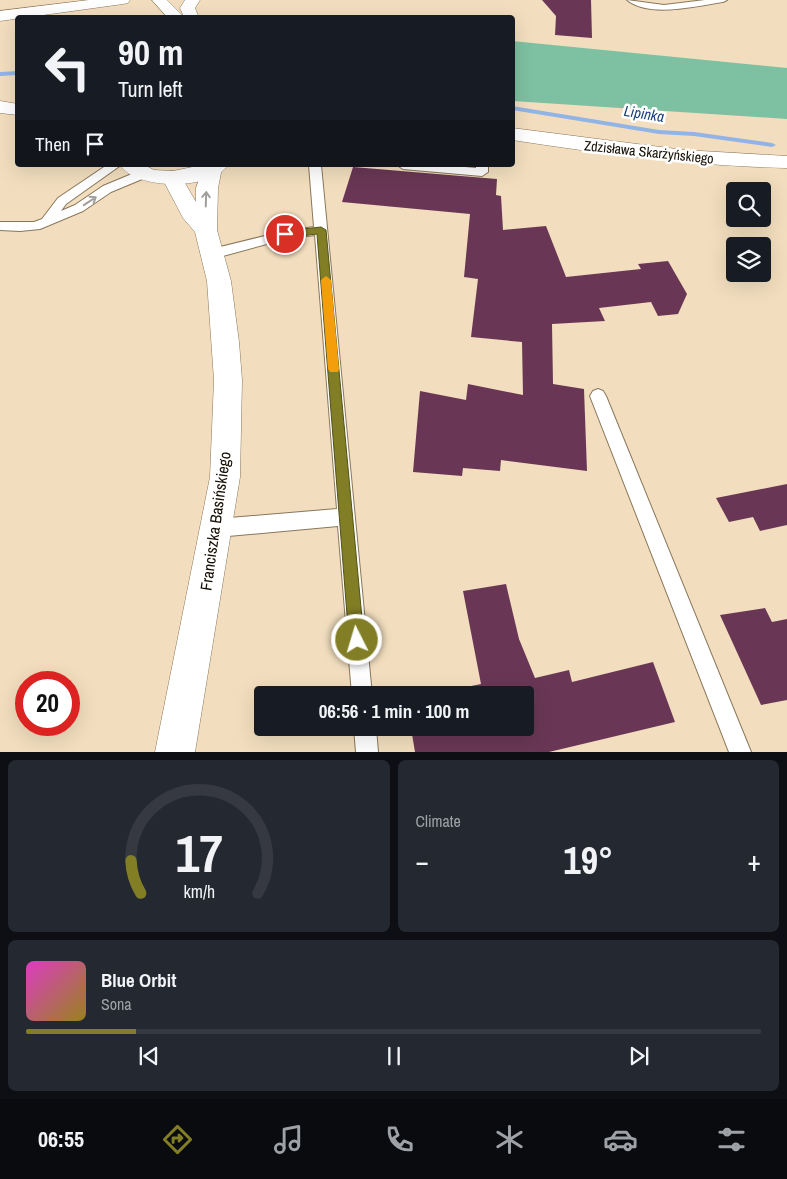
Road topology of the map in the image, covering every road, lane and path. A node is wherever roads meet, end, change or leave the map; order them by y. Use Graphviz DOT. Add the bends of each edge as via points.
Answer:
graph roads {
  1 [pos="123,0"];
  2 [pos="159,0"];
  3 [pos="193,0"];
  4 [pos="631,0"];
  5 [pos="723,0"];
  6 [pos="173,15"];
  7 [pos="190,15"];
  8 [pos="0,16"];
  9 [pos="0,107"];
  10 [pos="15,110"];
  11 [pos="515,134"];
  12 [pos="787,162"];
  13 [pos="112,167"];
  14 [pos="215,167"];
  15 [pos="315,167"];
  16 [pos="426,167"];
  17 [pos="482,167"];
  18 [pos="137,169"];
  19 [pos="172,178"];
  20 [pos="46,221"];
  21 [pos="0,226"];
  22 [pos="321,230"];
  23 [pos="209,242"];
  24 [pos="598,396"];
  25 [pos="346,517"];
  26 [pos="217,528"];
  27 [pos="361,686"];
  28 [pos="366,736"];
  29 [pos="175,752"];
  30 [pos="367,752"];
  31 [pos="740,752"];
  1 -- 8 [label="street"];
  2 -- 6 [label="street"];
  3 -- 7 [label="street" via="187,8"];
  4 -- 5 [label="lane" via="664,7"];
  9 -- 10 [label="street"];
  11 -- 12 [label="street, Zdzisława Skarżyńskiego" via="616,150"];
  13 -- 20 [label="lane" via="62,201"];
  14 -- 19 [label="street"];
  23 -- 14 [label="street, Franciszka Basińskiego, one-way" via="207,188"];
  15 -- 22 [label="lane"];
  16 -- 17 [label="lane" via="482,172"];
  18 -- 19 [label="street"];
  20 -- 18 [label="lane, one-way" via="79,208"];
  19 -- 23 [label="street, Franciszka Basińskiego"];
  20 -- 21 [label="lane" via="36,226"];
  22 -- 23 [label="lane"];
  22 -- 25 [label="lane"];
  23 -- 26 [label="street, Franciszka Basińskiego" via="219,281 228,380 224,477"];
  24 -- 31 [label="lane"];
  25 -- 26 [label="lane"];
  25 -- 27 [label="lane"];
  26 -- 29 [label="street, Franciszka Basińskiego"];
  28 -- 30 [label="lane"];
}
